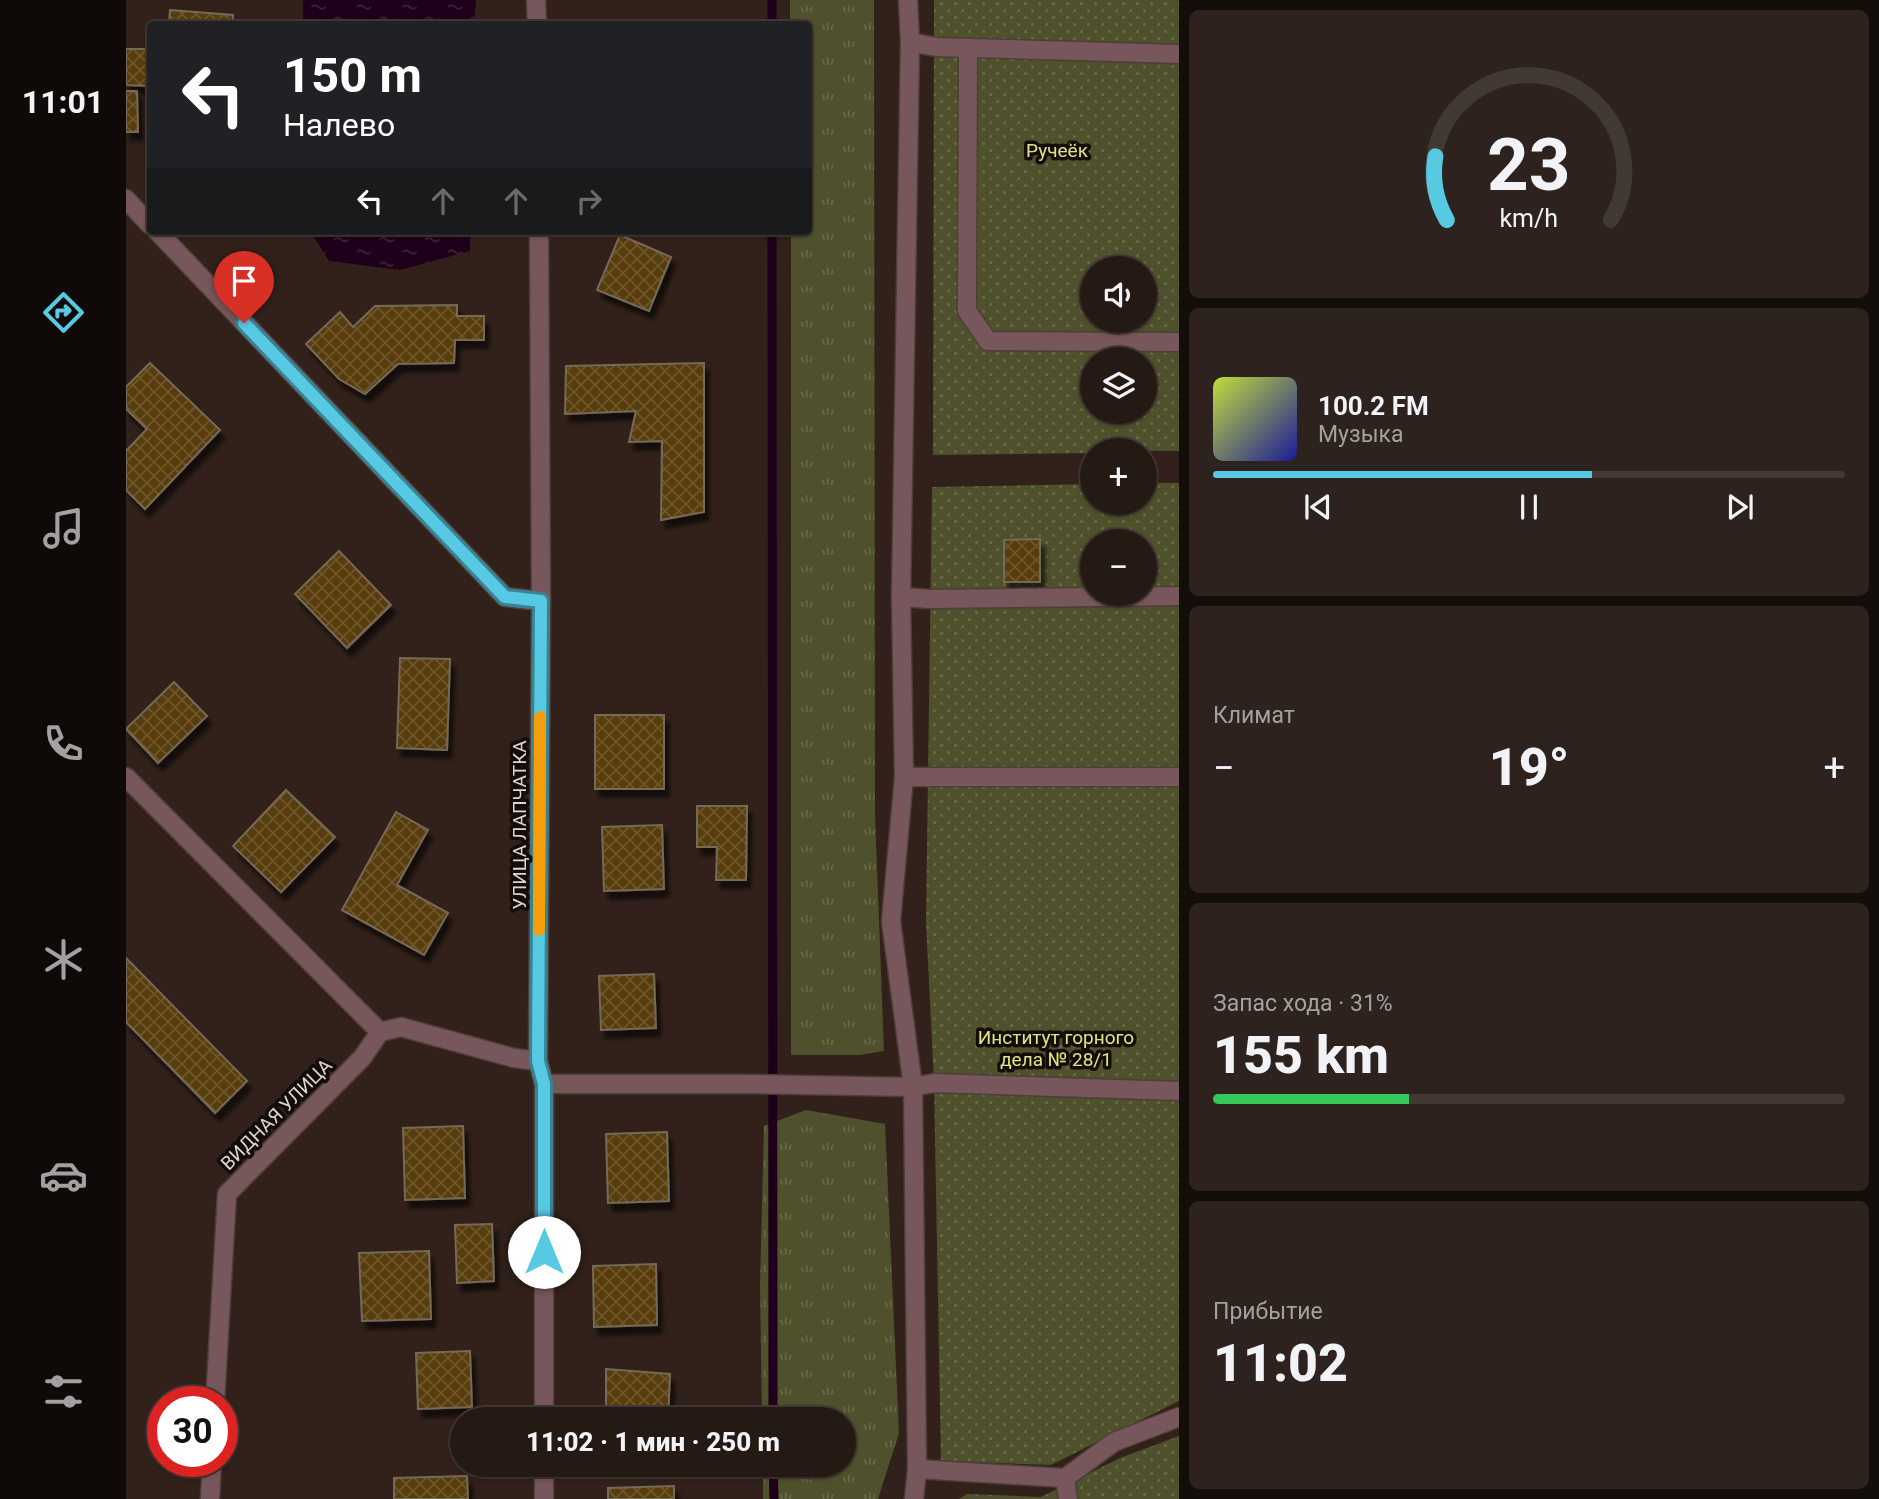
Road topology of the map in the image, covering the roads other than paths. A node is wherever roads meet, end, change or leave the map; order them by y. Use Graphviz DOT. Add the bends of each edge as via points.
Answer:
graph roads {
  1 [pos="536,0"];
  2 [pos="908,0"];
  3 [pos="537,21"];
  4 [pos="910,42"];
  5 [pos="968,48"];
  6 [pos="1179,54"];
  7 [pos="126,199"];
  8 [pos="147,222"];
  9 [pos="160,235"];
  10 [pos="539,235"];
  11 [pos="1179,341"];
  12 [pos="1179,596"];
  13 [pos="901,597"];
  14 [pos="541,601"];
  15 [pos="126,777"];
  16 [pos="904,777"];
  17 [pos="1179,777"];
  18 [pos="380,1032"];
  19 [pos="538,1061"];
  20 [pos="544,1084"];
  21 [pos="913,1087"];
  22 [pos="1179,1091"];
  23 [pos="216,1386"];
  24 [pos="544,1407"];
  25 [pos="1179,1417"];
  26 [pos="917,1469"];
  27 [pos="211,1477"];
  28 [pos="544,1477"];
  29 [pos="1065,1478"];
  30 [pos="210,1499"];
  31 [pos="544,1499"];
  32 [pos="914,1499"];
  33 [pos="1068,1499"];
  1 -- 3 [label="street"];
  2 -- 4 [label="street"];
  4 -- 5 [label="street"];
  4 -- 13 [label="street"];
  5 -- 6 [label="street"];
  5 -- 11 [label="street" via="967,311 988,341"];
  7 -- 8 [label="street"];
  9 -- 14 [label="street" via="505,597"];
  10 -- 14 [label="street, УЛИЦА ЛАПЧАТКА"];
  12 -- 13 [label="street"];
  13 -- 16 [label="street"];
  14 -- 19 [label="street, УЛИЦА ЛАПЧАТКА"];
  15 -- 18 [label="street"];
  16 -- 17 [label="street"];
  16 -- 21 [label="street" via="891,921"];
  18 -- 19 [label="street" via="401,1027"];
  18 -- 23 [label="street, ВИДНАЯ УЛИЦА" via="362,1058 226,1194"];
  19 -- 20 [label="street, УЛИЦА ЛАПЧАТКА"];
  20 -- 21 [label="street"];
  20 -- 24 [label="street, УЛИЦА ЛАПЧАТКА"];
  21 -- 22 [label="street" via="934,1083"];
  21 -- 26 [label="street"];
  25 -- 29 [label="street" via="1114,1443"];
  26 -- 29 [label="street"];
  26 -- 32 [label="street"];
  27 -- 30 [label="street"];
  28 -- 31 [label="street"];
  29 -- 33 [label="street"];
}
